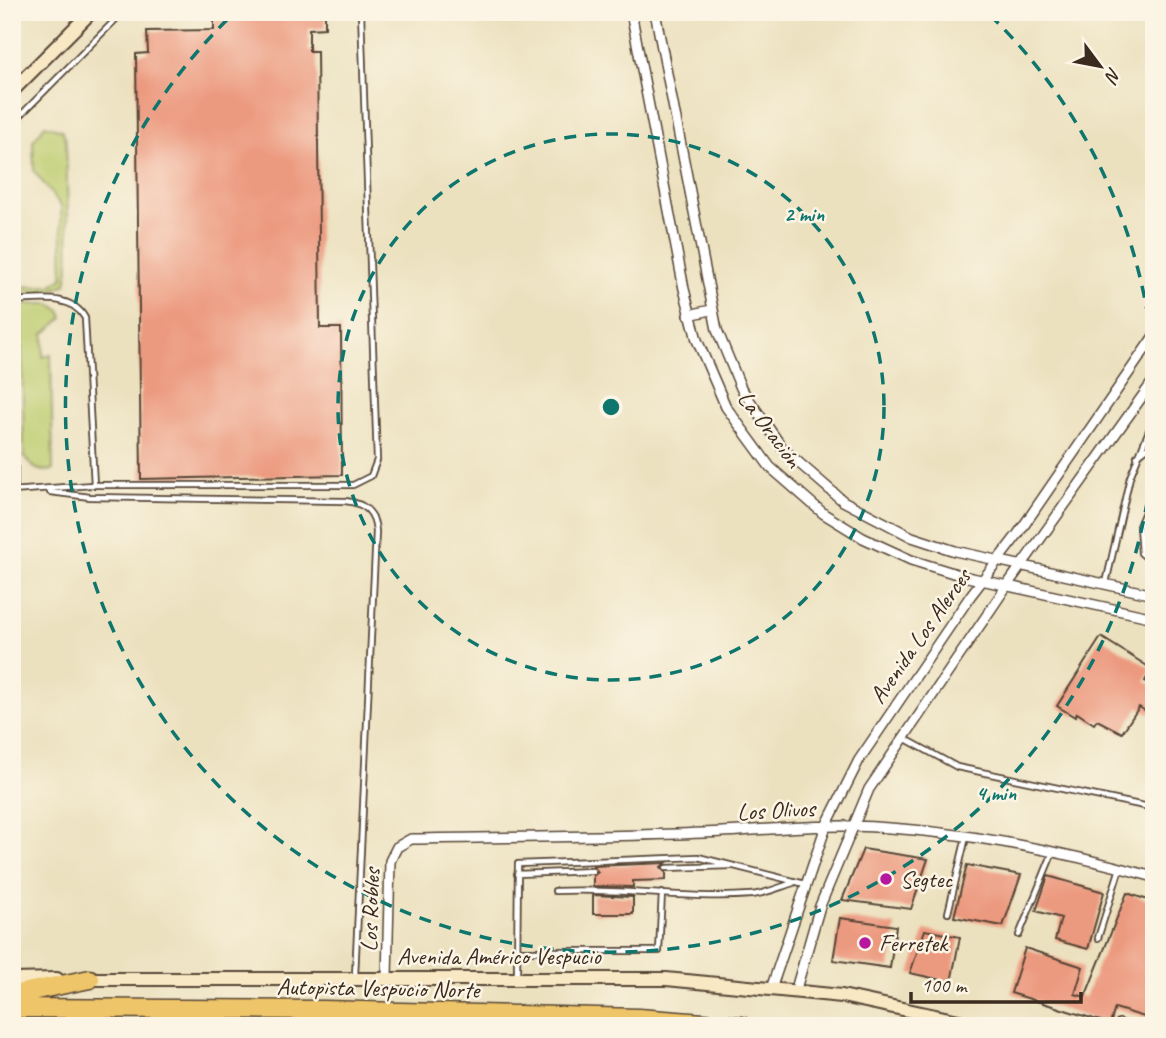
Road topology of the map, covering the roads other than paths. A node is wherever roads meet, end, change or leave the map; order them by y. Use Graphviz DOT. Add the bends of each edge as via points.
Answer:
graph roads {
  1 [pos="91,12"];
  2 [pos="123,12"];
  3 [pos="361,12"];
  4 [pos="631,12"];
  5 [pos="656,12"];
  6 [pos="12,91"];
  7 [pos="12,124"];
  8 [pos="12,301"];
  9 [pos="711,310"];
  10 [pos="690,315"];
  11 [pos="12,324"];
  12 [pos="1154,336"];
  13 [pos="1154,380"];
  14 [pos="1154,418"];
  15 [pos="1154,443"];
  16 [pos="1137,456"];
  17 [pos="94,485"];
  18 [pos="43,490"];
  19 [pos="1154,490"];
  20 [pos="14,491"];
  21 [pos="1154,540"];
  22 [pos="1141,553"];
  23 [pos="1000,559"];
  24 [pos="1023,564"];
  25 [pos="1154,564"];
  26 [pos="983,580"];
  27 [pos="1106,583"];
  28 [pos="1008,584"];
  29 [pos="1154,595"];
  30 [pos="1154,618"];
  31 [pos="902,737"];
  32 [pos="1154,808"];
  33 [pos="826,826"];
  34 [pos="852,826"];
  35 [pos="966,836"];
  36 [pos="397,847"];
  37 [pos="1054,851"];
  38 [pos="739,866"];
  39 [pos="1120,867"];
  40 [pos="666,868"];
  41 [pos="593,871"];
  42 [pos="517,874"];
  43 [pos="1154,877"];
  44 [pos="794,883"];
  45 [pos="805,884"];
  46 [pos="555,891"];
  47 [pos="662,893"];
  48 [pos="948,914"];
  49 [pos="1019,935"];
  50 [pos="1098,939"];
  51 [pos="517,951"];
  52 [pos="355,976"];
  53 [pos="387,977"];
  54 [pos="517,978"];
  55 [pos="90,979"];
  56 [pos="12,980"];
  57 [pos="772,986"];
  58 [pos="796,989"];
  59 [pos="12,995"];
  60 [pos="12,1008"];
  61 [pos="742,1026"];
  62 [pos="982,1026"];
  63 [pos="1118,1026"];
  64 [pos="1132,1026"];
  1 -- 6 [label="main road"];
  2 -- 7 [label="lane"];
  3 -- 17 [label="lane" via="374,472 353,485"];
  4 -- 10 [label="street, La Oración"];
  5 -- 9 [label="street, La Oración"];
  8 -- 17 [label="lane" via="59,300 71,303 85,318"];
  9 -- 10 [label="street"];
  9 -- 23 [label="street, La Oración" via="723,349 750,404 771,435 809,475 892,528 933,544"];
  10 -- 26 [label="street, La Oración" via="726,407 755,450 786,483 824,514 880,547"];
  11 -- 20 [label="lane"];
  12 -- 23 [label="street, Avenida Los Alerces"];
  13 -- 24 [label="street, Avenida Los Alerces"];
  14 -- 16 [label="lane"];
  15 -- 16 [label="lane"];
  16 -- 27 [label="lane"];
  17 -- 18 [label="lane"];
  18 -- 20 [label="lane"];
  18 -- 52 [label="lane" via="90,497 345,501 372,512 376,532"];
  19 -- 22 [label="lane" via="1139,526"];
  21 -- 22 [label="lane"];
  22 -- 25 [label="lane"];
  23 -- 24 [label="street, La Oración"];
  23 -- 26 [label="street, Avenida Los Alerces"];
  24 -- 27 [label="street, La Oración"];
  24 -- 28 [label="street, Avenida Los Alerces"];
  26 -- 28 [label="street, La Oración"];
  26 -- 33 [label="street, Avenida Los Alerces" via="859,760"];
  27 -- 29 [label="street, La Oración"];
  28 -- 30 [label="street, La Oración"];
  28 -- 31 [label="street, Avenida Los Alerces"];
  31 -- 32 [label="lane" via="957,767"];
  31 -- 34 [label="street, Avenida Los Alerces"];
  33 -- 34 [label="street, Los Olivos"];
  33 -- 36 [label="street, Los Olivos" via="411,839"];
  33 -- 45 [label="street, Avenida Los Alerces"];
  34 -- 35 [label="street, Los Olivos"];
  34 -- 58 [label="street, Avenida Los Alerces" via="820,906"];
  35 -- 37 [label="street, Los Olivos"];
  35 -- 48 [label="lane"];
  36 -- 53 [label="street, Los Robles" via="390,861"];
  37 -- 39 [label="street, Los Olivos"];
  37 -- 49 [label="lane"];
  38 -- 40 [label="lane"];
  38 -- 42 [label="lane" via="698,857 518,864"];
  38 -- 44 [label="lane"];
  39 -- 43 [label="street, Los Olivos"];
  39 -- 50 [label="lane"];
  41 -- 42 [label="lane"];
  42 -- 51 [label="lane"];
  44 -- 45 [label="lane"];
  44 -- 47 [label="lane" via="754,895"];
  45 -- 57 [label="street, Avenida Los Alerces"];
  46 -- 47 [label="lane"];
  47 -- 51 [label="lane" via="659,951"];
  51 -- 54 [label="lane"];
  52 -- 53 [label="main road, Avenida Américo Vespucio"];
  52 -- 55 [label="main road, Avenida Américo Vespucio"];
  53 -- 54 [label="main road, Avenida Américo Vespucio"];
  54 -- 57 [label="main road, Avenida Américo Vespucio" via="667,979"];
  55 -- 56 [label="main road, Avenida Américo Vespucio"];
  55 -- 59 [label="highway"];
  57 -- 58 [label="main road, Avenida Américo Vespucio"];
  58 -- 62 [label="main road, Avenida Américo Vespucio" via="885,1003"];
  60 -- 61 [label="highway, Autopista Vespucio Norte" via="324,1010 639,1018"];
  63 -- 64 [label="lane" via="1119,1022"];
}
